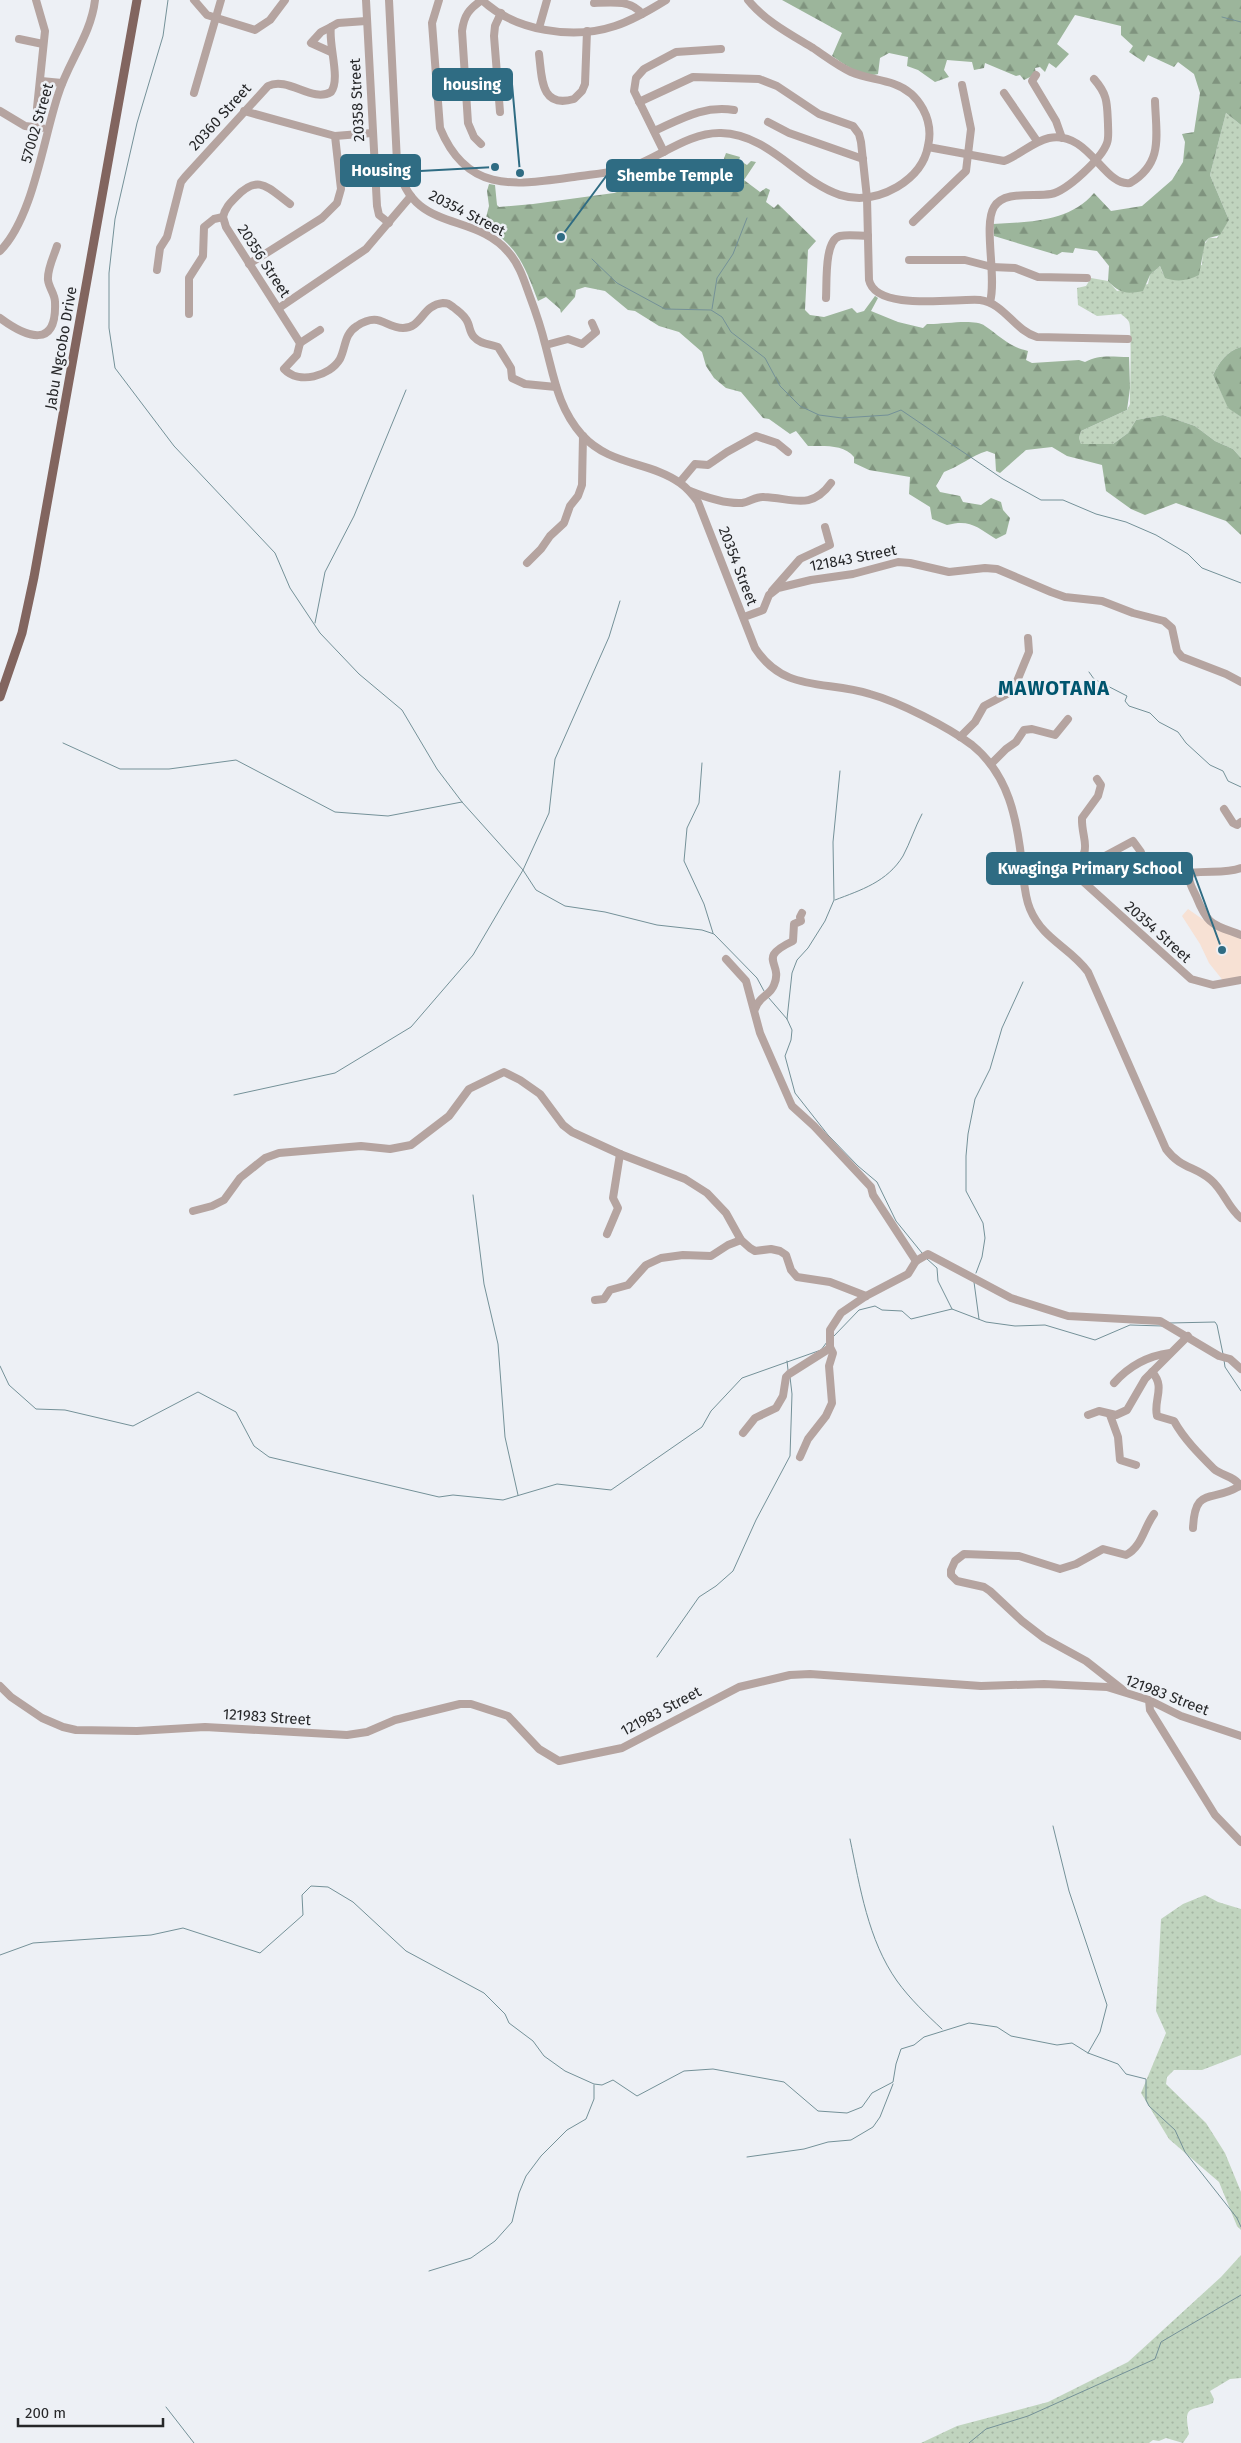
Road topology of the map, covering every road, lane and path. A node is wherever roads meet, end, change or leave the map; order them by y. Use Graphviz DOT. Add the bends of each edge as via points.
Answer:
graph roads {
  1 [pos="36,0"];
  2 [pos="95,0"];
  3 [pos="137,0"];
  4 [pos="194,0"];
  5 [pos="221,0"];
  6 [pos="285,0"];
  7 [pos="366,0"];
  8 [pos="389,0"];
  9 [pos="439,0"];
  10 [pos="482,0"];
  11 [pos="547,0"];
  12 [pos="666,0"];
  13 [pos="748,0"];
  14 [pos="594,3"];
  15 [pos="501,13"];
  16 [pos="642,14"];
  17 [pos="216,18"];
  18 [pos="366,21"];
  19 [pos="331,27"];
  20 [pos="540,28"];
  21 [pos="587,31"];
  22 [pos="19,39"];
  23 [pos="43,44"];
  24 [pos="721,49"];
  25 [pos="332,52"];
  26 [pos="539,54"];
  27 [pos="1036,75"];
  28 [pos="1094,79"];
  29 [pos="41,80"];
  30 [pos="62,83"];
  31 [pos="962,85"];
  32 [pos="194,93"];
  33 [pos="1004,93"];
  34 [pos="1155,101"];
  35 [pos="639,102"];
  36 [pos="0,104"];
  37 [pos="734,110"];
  38 [pos="244,111"];
  39 [pos="0,112"];
  40 [pos="500,112"];
  41 [pos="8,116"];
  42 [pos="768,122"];
  43 [pos="39,127"];
  44 [pos="49,130"];
  45 [pos="654,131"];
  46 [pos="372,134"];
  47 [pos="335,136"];
  48 [pos="1062,138"];
  49 [pos="1037,141"];
  50 [pos="481,144"];
  51 [pos="928,147"];
  52 [pos="664,152"];
  53 [pos="969,156"];
  54 [pos="863,159"];
  55 [pos="1095,159"];
  56 [pos="411,196"];
  57 [pos="867,198"];
  58 [pos="290,204"];
  59 [pos="223,217"];
  60 [pos="913,222"];
  61 [pos="389,223"];
  62 [pos="868,236"];
  63 [pos="57,246"];
  64 [pos="0,251"];
  65 [pos="909,260"];
  66 [pos="249,264"];
  67 [pos="992,267"];
  68 [pos="157,270"];
  69 [pos="1087,278"];
  70 [pos="826,298"];
  71 [pos="990,302"];
  72 [pos="278,308"];
  73 [pos="189,314"];
  74 [pos="0,318"];
  75 [pos="592,323"];
  76 [pos="320,330"];
  77 [pos="1128,338"];
  78 [pos="300,343"];
  79 [pos="546,345"];
  80 [pos="556,387"];
  81 [pos="583,436"];
  82 [pos="788,452"];
  83 [pos="680,482"];
  84 [pos="831,484"];
  85 [pos="690,492"];
  86 [pos="825,527"];
  87 [pos="526,563"];
  88 [pos="771,593"];
  89 [pos="744,617"];
  90 [pos="1028,638"];
  91 [pos="1241,682"];
  92 [pos="0,697"];
  93 [pos="1068,719"];
  94 [pos="960,737"];
  95 [pos="991,764"];
  96 [pos="1097,779"];
  97 [pos="1224,809"];
  98 [pos="1241,822"];
  99 [pos="1138,861"];
  100 [pos="1022,862"];
  101 [pos="1076,862"];
  102 [pos="1066,866"];
  103 [pos="1241,868"];
  104 [pos="802,913"];
  105 [pos="1241,935"];
  106 [pos="726,958"];
  107 [pos="1241,980"];
  108 [pos="754,1011"];
  109 [pos="620,1154"];
  110 [pos="193,1211"];
  111 [pos="1241,1218"];
  112 [pos="607,1234"];
  113 [pos="741,1240"];
  114 [pos="921,1257"];
  115 [pos="866,1296"];
  116 [pos="595,1300"];
  117 [pos="1188,1336"];
  118 [pos="829,1342"];
  119 [pos="1170,1353"];
  120 [pos="1241,1369"];
  121 [pos="1152,1372"];
  122 [pos="1114,1383"];
  123 [pos="1088,1415"];
  124 [pos="1110,1415"];
  125 [pos="744,1433"];
  126 [pos="800,1457"];
  127 [pos="1136,1465"];
  128 [pos="1241,1486"];
  129 [pos="1154,1514"];
  130 [pos="1193,1528"];
  131 [pos="0,1686"];
  132 [pos="1125,1691"];
  133 [pos="1149,1700"];
  134 [pos="1241,1736"];
  135 [pos="1241,1842"];
  1 -- 23 [label="street" via="45,27"];
  2 -- 30 [label="street, 57002 Street" via="90,25"];
  3 -- 92 [label="main road, Jabu Ngcobo Drive" via="34,577 20,640"];
  4 -- 17 [label="street" via="207,15"];
  5 -- 17 [label="street"];
  6 -- 17 [label="street" via="270,20 255,30"];
  7 -- 18 [label="street, 20358 Street"];
  8 -- 56 [label="street, 20354 Street" via="398,162 400,175"];
  9 -- 52 [label="street" via="432,23 437,116 446,142 468,168 506,184 522,183 620,170"];
  10 -- 15 [label="street"];
  10 -- 50 [label="street" via="465,16 462,31 468,123"];
  11 -- 20 [label="street"];
  12 -- 16 [label="street"];
  13 -- 51 [label="street" via="767,18 850,72 896,84 911,94 928,119"];
  14 -- 16 [label="street" via="627,1 636,5"];
  15 -- 20 [label="street"];
  15 -- 40 [label="street" via="494,36"];
  16 -- 21 [label="street" via="613,27"];
  17 -- 32 [label="street"];
  18 -- 19 [label="street" via="338,23"];
  18 -- 46 [label="street, 20358 Street"];
  19 -- 25 [label="street, 20360 Street"];
  19 -- 25 [label="street" via="321,32 312,43"];
  20 -- 21 [label="street"];
  21 -- 26 [label="street" via="585,84 574,99 555,99 546,93"];
  22 -- 23 [label="street"];
  23 -- 29 [label="street"];
  24 -- 35 [label="street" via="676,52 644,69 634,83"];
  25 -- 38 [label="street, 20360 Street" via="335,78 331,92 322,95 274,84"];
  27 -- 48 [label="street" via="1032,81"];
  28 -- 55 [label="street" via="1104,92 1108,140"];
  29 -- 30 [label="street"];
  29 -- 43 [label="street" via="37,108"];
  30 -- 44 [label="street, 57002 Street"];
  31 -- 53 [label="street" via="971,129"];
  33 -- 49 [label="street"];
  34 -- 55 [label="street" via="1156,154 1137,178 1130,183 1122,183"];
  35 -- 45 [label="street"];
  35 -- 54 [label="street" via="693,77 767,81 819,114 853,126 860,134"];
  36 -- 41 [label="street"];
  37 -- 45 [label="street" via="700,111"];
  38 -- 47 [label="street"];
  38 -- 68 [label="street, 20360 Street" via="181,182 167,237 160,248"];
  39 -- 41 [label="street"];
  41 -- 43 [label="street" via="25,126"];
  42 -- 54 [label="street" via="789,133"];
  43 -- 44 [label="street"];
  44 -- 64 [label="street, 57002 Street" via="25,207"];
  45 -- 52 [label="street"];
  46 -- 47 [label="street"];
  46 -- 61 [label="street, 20358 Street" via="377,206 379,215"];
  47 -- 66 [label="street" via="341,189 337,203 322,218"];
  48 -- 49 [label="street"];
  48 -- 55 [label="street" via="1079,144"];
  49 -- 53 [label="street" via="1004,161"];
  51 -- 53 [label="street"];
  51 -- 57 [label="street" via="922,164 909,178 886,193"];
  52 -- 57 [label="street" via="705,134 730,133 761,144 828,191"];
  53 -- 60 [label="street" via="964,174"];
  54 -- 57 [label="street"];
  55 -- 67 [label="street" via="1058,192 1009,197 996,204 990,221"];
  56 -- 61 [label="street"];
  56 -- 79 [label="street, 20354 Street" via="428,212 488,236 509,253 525,283"];
  57 -- 62 [label="street"];
  58 -- 59 [label="street, 20356 Street" via="261,185 252,184 231,202"];
  59 -- 66 [label="street, 20356 Street"];
  59 -- 73 [label="street" via="204,227 203,256 189,278"];
  61 -- 72 [label="street" via="357,257"];
  62 -- 70 [label="street" via="840,236 833,240 829,248"];
  62 -- 71 [label="street" via="869,280 879,293 914,302"];
  63 -- 74 [label="street" via="48,280 55,300 51,330 43,336 33,336 16,330"];
  65 -- 67 [label="street" via="961,260"];
  66 -- 72 [label="street, 20356 Street"];
  67 -- 69 [label="street" via="1009,266 1044,277"];
  67 -- 71 [label="street"];
  71 -- 77 [label="street" via="1026,332 1037,337"];
  72 -- 78 [label="street, 20356 Street"];
  75 -- 79 [label="street" via="596,332 582,344 568,339"];
  76 -- 78 [label="street"];
  78 -- 80 [label="street" via="297,355 284,369 303,378 323,374 339,360 346,337 359,324 381,319 409,328 432,306 448,303 465,317 474,337 483,344 498,347 511,368 512,378 525,384"];
  79 -- 80 [label="street, 20354 Street"];
  80 -- 81 [label="street, 20354 Street" via="566,412"];
  81 -- 83 [label="street, 20354 Street" via="615,458"];
  81 -- 87 [label="street" via="578,496 564,523"];
  82 -- 83 [label="street" via="777,443 756,436 708,465 695,464"];
  83 -- 85 [label="street, 20354 Street"];
  84 -- 85 [label="street" via="816,498 798,502 762,497 740,503"];
  85 -- 89 [label="street, 20354 Street" via="704,515"];
  86 -- 88 [label="street" via="830,545 800,560"];
  88 -- 89 [label="street" via="763,610"];
  88 -- 91 [label="street, 121843 Street" via="778,588 898,562 949,572 997,569 1065,597 1102,601 1164,621 1172,628 1177,651 1183,658"];
  89 -- 94 [label="street, 20354 Street" via="761,657 782,676 882,697"];
  90 -- 94 [label="street" via="1029,652 1015,686 1009,693 984,706 975,722"];
  93 -- 95 [label="street" via="1055,735 1024,730 1016,742"];
  94 -- 95 [label="street, 20354 Street"];
  95 -- 100 [label="street, 20354 Street" via="1013,808"];
  96 -- 101 [label="street" via="1101,785 1100,792 1082,818 1086,848"];
  97 -- 98 [label="street" via="1233,823"];
  99 -- 101 [label="street" via="1141,852 1133,841 1105,856"];
  100 -- 102 [label="street" via="1058,862"];
  100 -- 111 [label="street, 20354 Street" via="1026,897 1033,915 1050,938 1080,962 1091,976 1166,1149 1181,1164 1212,1182"];
  101 -- 102 [label="street"];
  102 -- 107 [label="street, 20354 Street" via="1192,979 1213,986"];
  103 -- 105 [label="street" via="1230,872 1191,873 1189,881 1206,919"];
  104 -- 108 [label="street" via="801,921 794,924 793,941 774,954 774,987 757,1002"];
  106 -- 108 [label="street" via="744,976"];
  108 -- 114 [label="street" via="764,1044 792,1106 871,1187"];
  109 -- 110 [label="street" via="568,1129 540,1094 504,1072 469,1088 449,1116 411,1145 279,1153 265,1158 243,1175 224,1200"];
  109 -- 112 [label="street" via="613,1198 618,1208"];
  109 -- 113 [label="street" via="686,1179 707,1193 726,1213"];
  113 -- 115 [label="street" via="755,1251 771,1249 783,1253 791,1270 800,1278 830,1282"];
  113 -- 116 [label="street" via="711,1256 682,1255 653,1261 628,1285 610,1290 604,1299"];
  114 -- 115 [label="street" via="908,1274"];
  114 -- 117 [label="street" via="942,1260 1011,1298 1068,1316 1166,1325"];
  115 -- 118 [label="street" via="842,1313 830,1330"];
  117 -- 119 [label="street"];
  117 -- 120 [label="street" via="1219,1356 1230,1359"];
  118 -- 125 [label="street" via="823,1354 786,1377 783,1396 776,1408 755,1418"];
  118 -- 126 [label="street" via="833,1353 829,1366 832,1403"];
  119 -- 121 [label="street"];
  119 -- 122 [label="street" via="1136,1364"];
  121 -- 124 [label="street" via="1127,1410"];
  121 -- 128 [label="street" via="1160,1391 1157,1416 1174,1421 1182,1436 1215,1470"];
  123 -- 124 [label="street" via="1099,1411"];
  124 -- 127 [label="street" via="1118,1437 1120,1460"];
  128 -- 130 [label="street" via="1200,1500 1195,1506"];
  129 -- 132 [label="street" via="1145,1526 1138,1546 1126,1555 1104,1550 1058,1569 1019,1556 964,1554 955,1560 951,1570 957,1581 984,1587 1044,1638 1086,1661"];
  131 -- 132 [label="street, 121983 Street" via="22,1705 52,1723 69,1729 105,1731 205,1727 347,1735 363,1733 395,1720 471,1704 508,1716 539,1749 559,1761 622,1748 739,1687 790,1674 981,1686 1096,1686"];
  132 -- 133 [label="street, 121983 Street"];
  133 -- 134 [label="street, 121983 Street" via="1182,1716"];
  133 -- 135 [label="street" via="1154,1717 1209,1806"];
}
